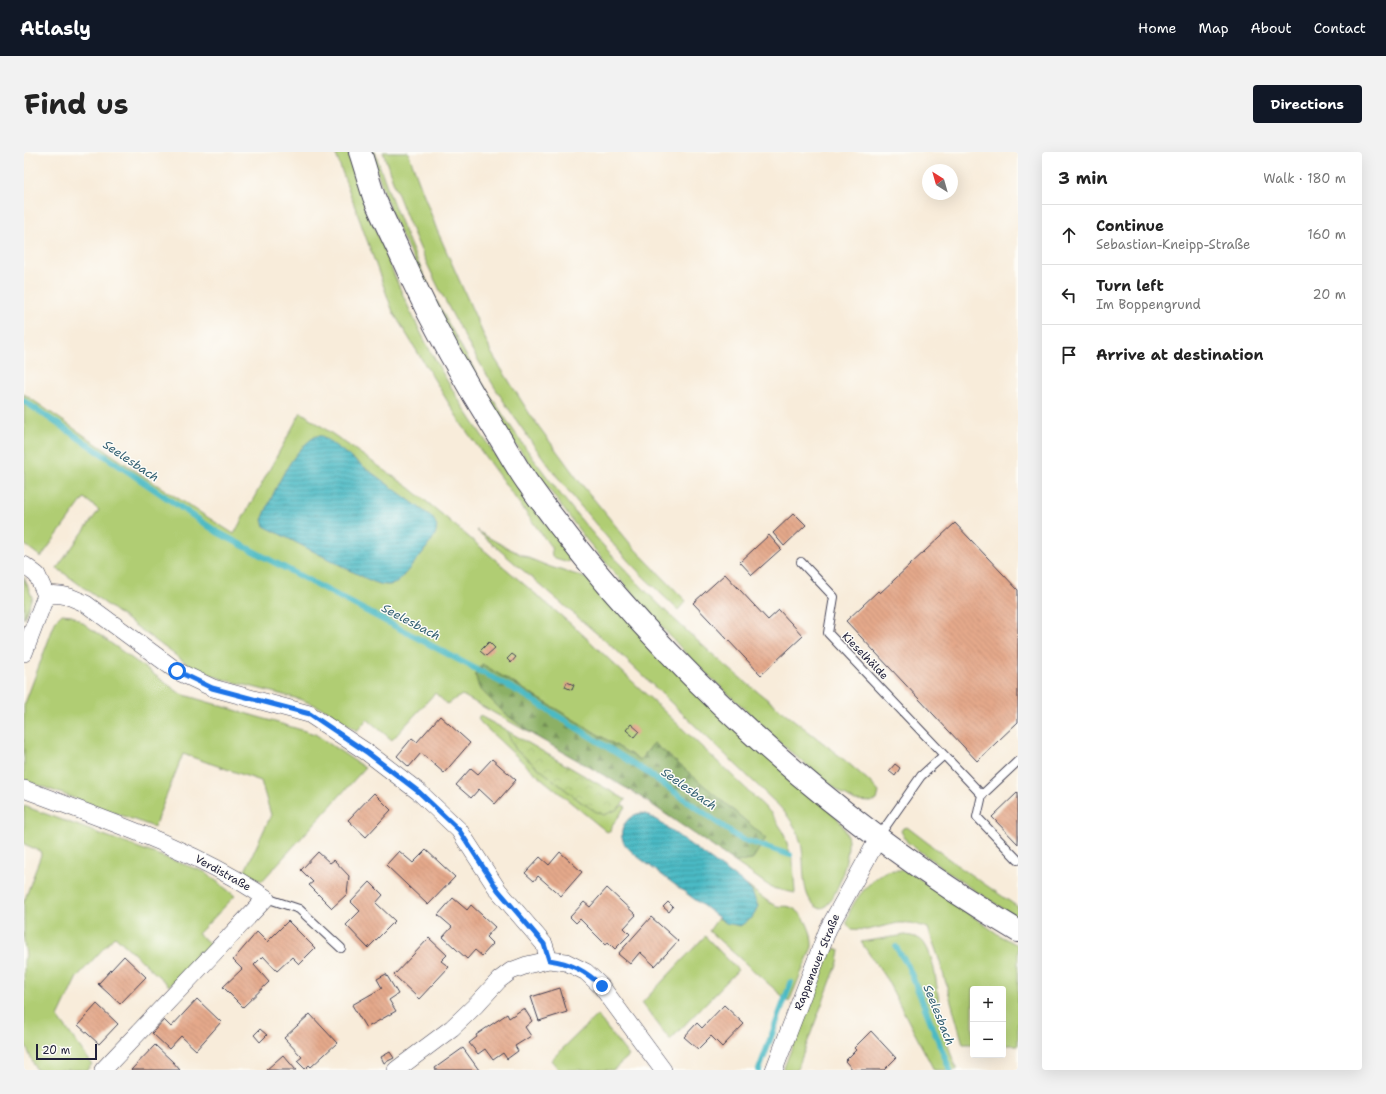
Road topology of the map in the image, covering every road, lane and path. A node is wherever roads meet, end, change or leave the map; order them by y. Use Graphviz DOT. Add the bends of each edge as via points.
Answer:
graph roads {
  1 [pos="360,152"];
  2 [pos="801,562"];
  3 [pos="24,565"];
  4 [pos="46,595"];
  5 [pos="24,653"];
  6 [pos="944,755"];
  7 [pos="1018,761"];
  8 [pos="24,789"];
  9 [pos="982,795"];
  10 [pos="879,837"];
  11 [pos="1018,860"];
  12 [pos="266,898"];
  13 [pos="1018,931"];
  14 [pos="341,948"];
  15 [pos="549,960"];
  16 [pos="103,1070"];
  17 [pos="396,1070"];
  18 [pos="663,1070"];
  19 [pos="774,1070"];
  1 -- 10 [label="street" via="374,196 433,324 462,379 530,486 600,576 688,672 795,772"];
  2 -- 6 [label="lane, Kieselhälde" via="834,597 828,633"];
  3 -- 4 [label="street" via="37,575"];
  4 -- 5 [label="street"];
  4 -- 15 [label="street" via="70,596 86,604 177,671 212,688 310,714 368,753 419,792 459,830 498,890 544,944"];
  6 -- 9 [label="lane, Kieselhälde"];
  6 -- 10 [label="lane" via="921,776"];
  7 -- 9 [label="lane"];
  8 -- 12 [label="street, Verdistraße" via="182,850 237,878"];
  9 -- 11 [label="lane" via="977,817"];
  10 -- 13 [label="street" via="967,901"];
  10 -- 19 [label="street, Rappenauer Straße" via="828,929"];
  12 -- 14 [label="lane" via="299,909"];
  12 -- 16 [label="street"];
  15 -- 17 [label="street" via="511,971 452,1028"];
  15 -- 18 [label="street" via="566,962 586,972 602,986"];
}
